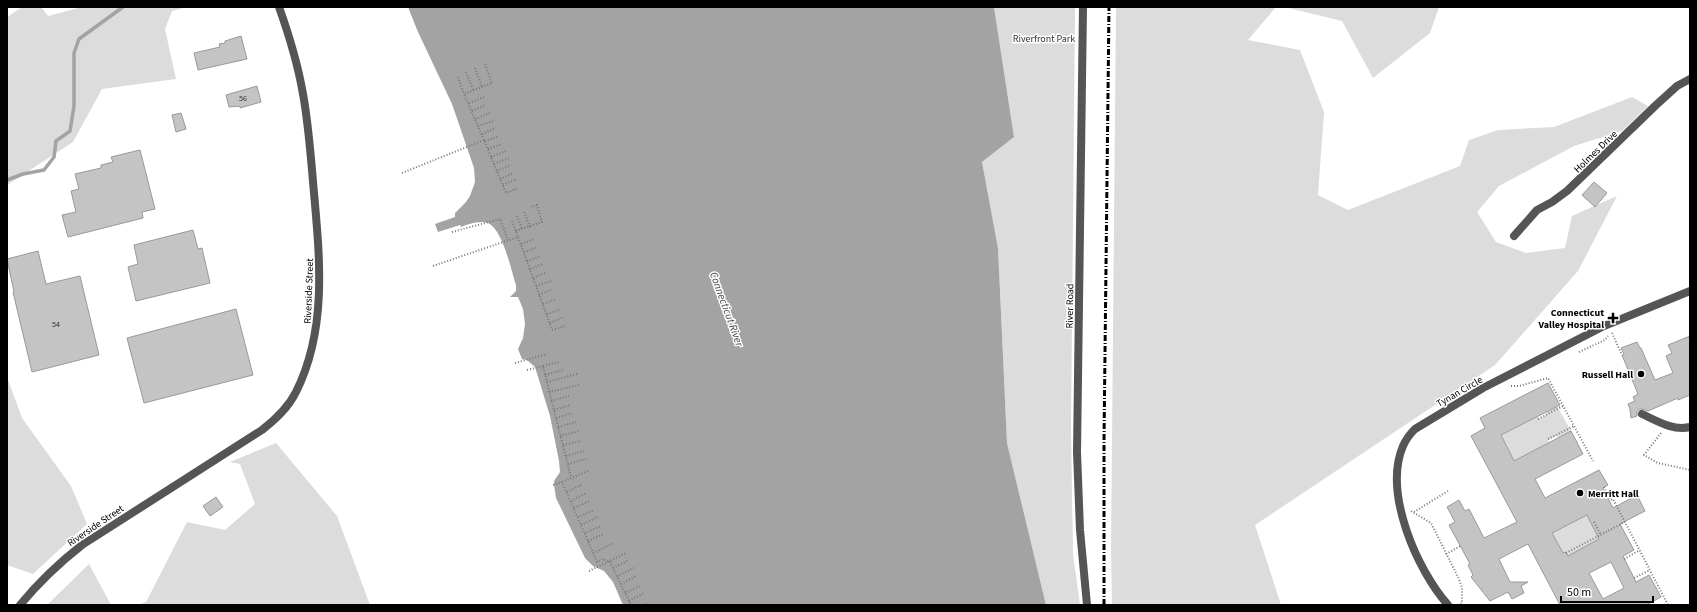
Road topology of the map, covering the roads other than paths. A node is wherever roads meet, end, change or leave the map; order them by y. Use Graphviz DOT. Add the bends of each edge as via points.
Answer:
graph roads {
  1 [pos="279,7"];
  2 [pos="1083,7"];
  3 [pos="1690,78"];
  4 [pos="1514,236"];
  5 [pos="1690,292"];
  6 [pos="1642,414"];
  7 [pos="1690,427"];
  8 [pos="20,605"];
  9 [pos="1087,605"];
  10 [pos="1448,605"];
  1 -- 8 [label="street, Riverside Street" via="296,60 303,94 317,229 320,281 318,322 305,373 296,393 282,413 262,430 82,545 58,564"];
  2 -- 9 [label="street, River Road" via="1077,452 1080,530"];
  3 -- 4 [label="street, Holmes Drive" via="1655,106 1567,191 1537,210"];
  5 -- 10 [label="street, Tynan Circle" via="1604,326 1483,388 1415,429 1408,437 1398,467 1398,487 1406,529 1420,564"];
  6 -- 7 [label="street" via="1675,428"];
}
